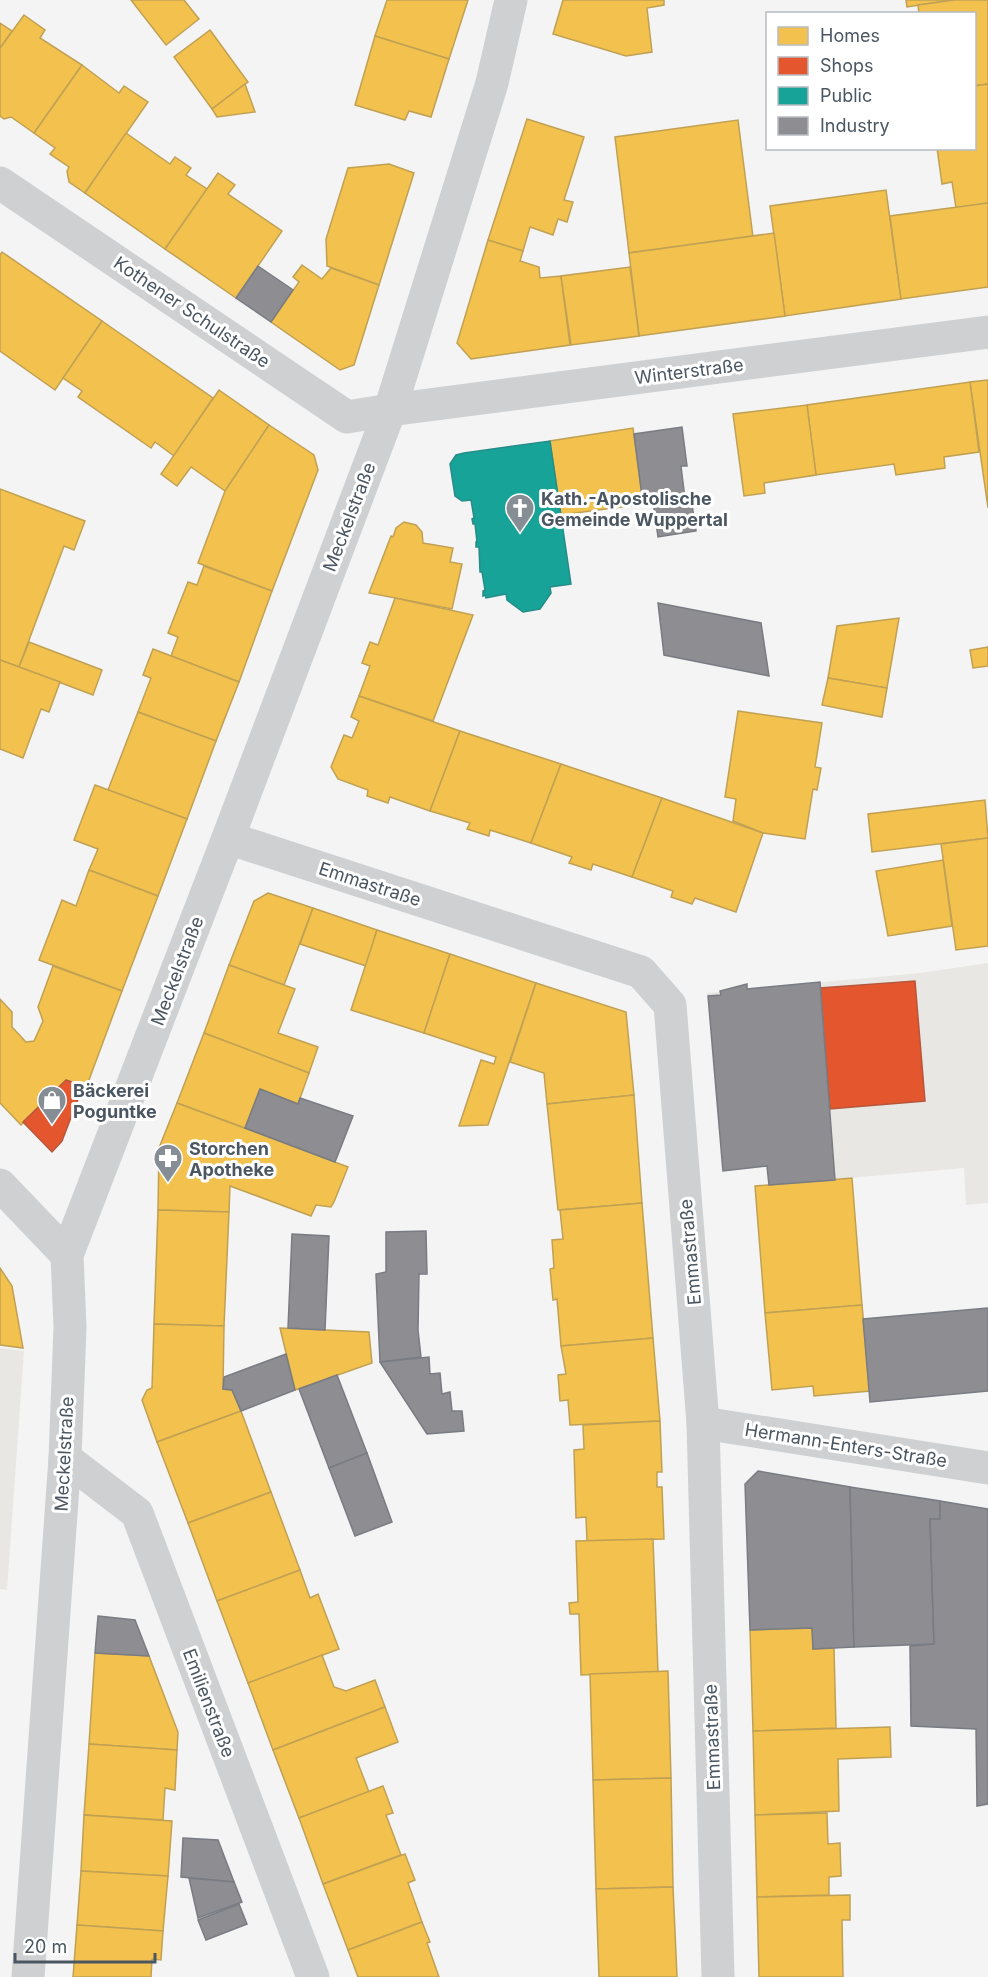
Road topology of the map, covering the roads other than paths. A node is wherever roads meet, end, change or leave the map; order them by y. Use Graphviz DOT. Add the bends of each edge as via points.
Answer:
graph roads {
  1 [pos="509,2"];
  2 [pos="0,183"];
  3 [pos="988,332"];
  4 [pos="390,410"];
  5 [pos="228,838"];
  6 [pos="0,1185"];
  7 [pos="67,1254"];
  8 [pos="703,1423"];
  9 [pos="65,1458"];
  10 [pos="988,1468"];
  11 [pos="28,1977"];
  12 [pos="313,1977"];
  13 [pos="718,1977"];
  1 -- 4 [label="street, Meckelstraße" via="492,83"];
  2 -- 4 [label="street, Kothener Schulstraße" via="347,417"];
  3 -- 4 [label="street, Winterstraße"];
  4 -- 5 [label="street, Meckelstraße"];
  5 -- 7 [label="street, Meckelstraße"];
  5 -- 8 [label="street, Emmastraße" via="640,972 670,1005"];
  6 -- 7 [label="street"];
  7 -- 9 [label="street, Meckelstraße" via="70,1327"];
  8 -- 10 [label="street, Hermann-Enters-Straße"];
  8 -- 13 [label="street, Emmastraße"];
  9 -- 11 [label="street, Meckelstraße"];
  9 -- 12 [label="street, Emilienstraße" via="137,1512"];
}
